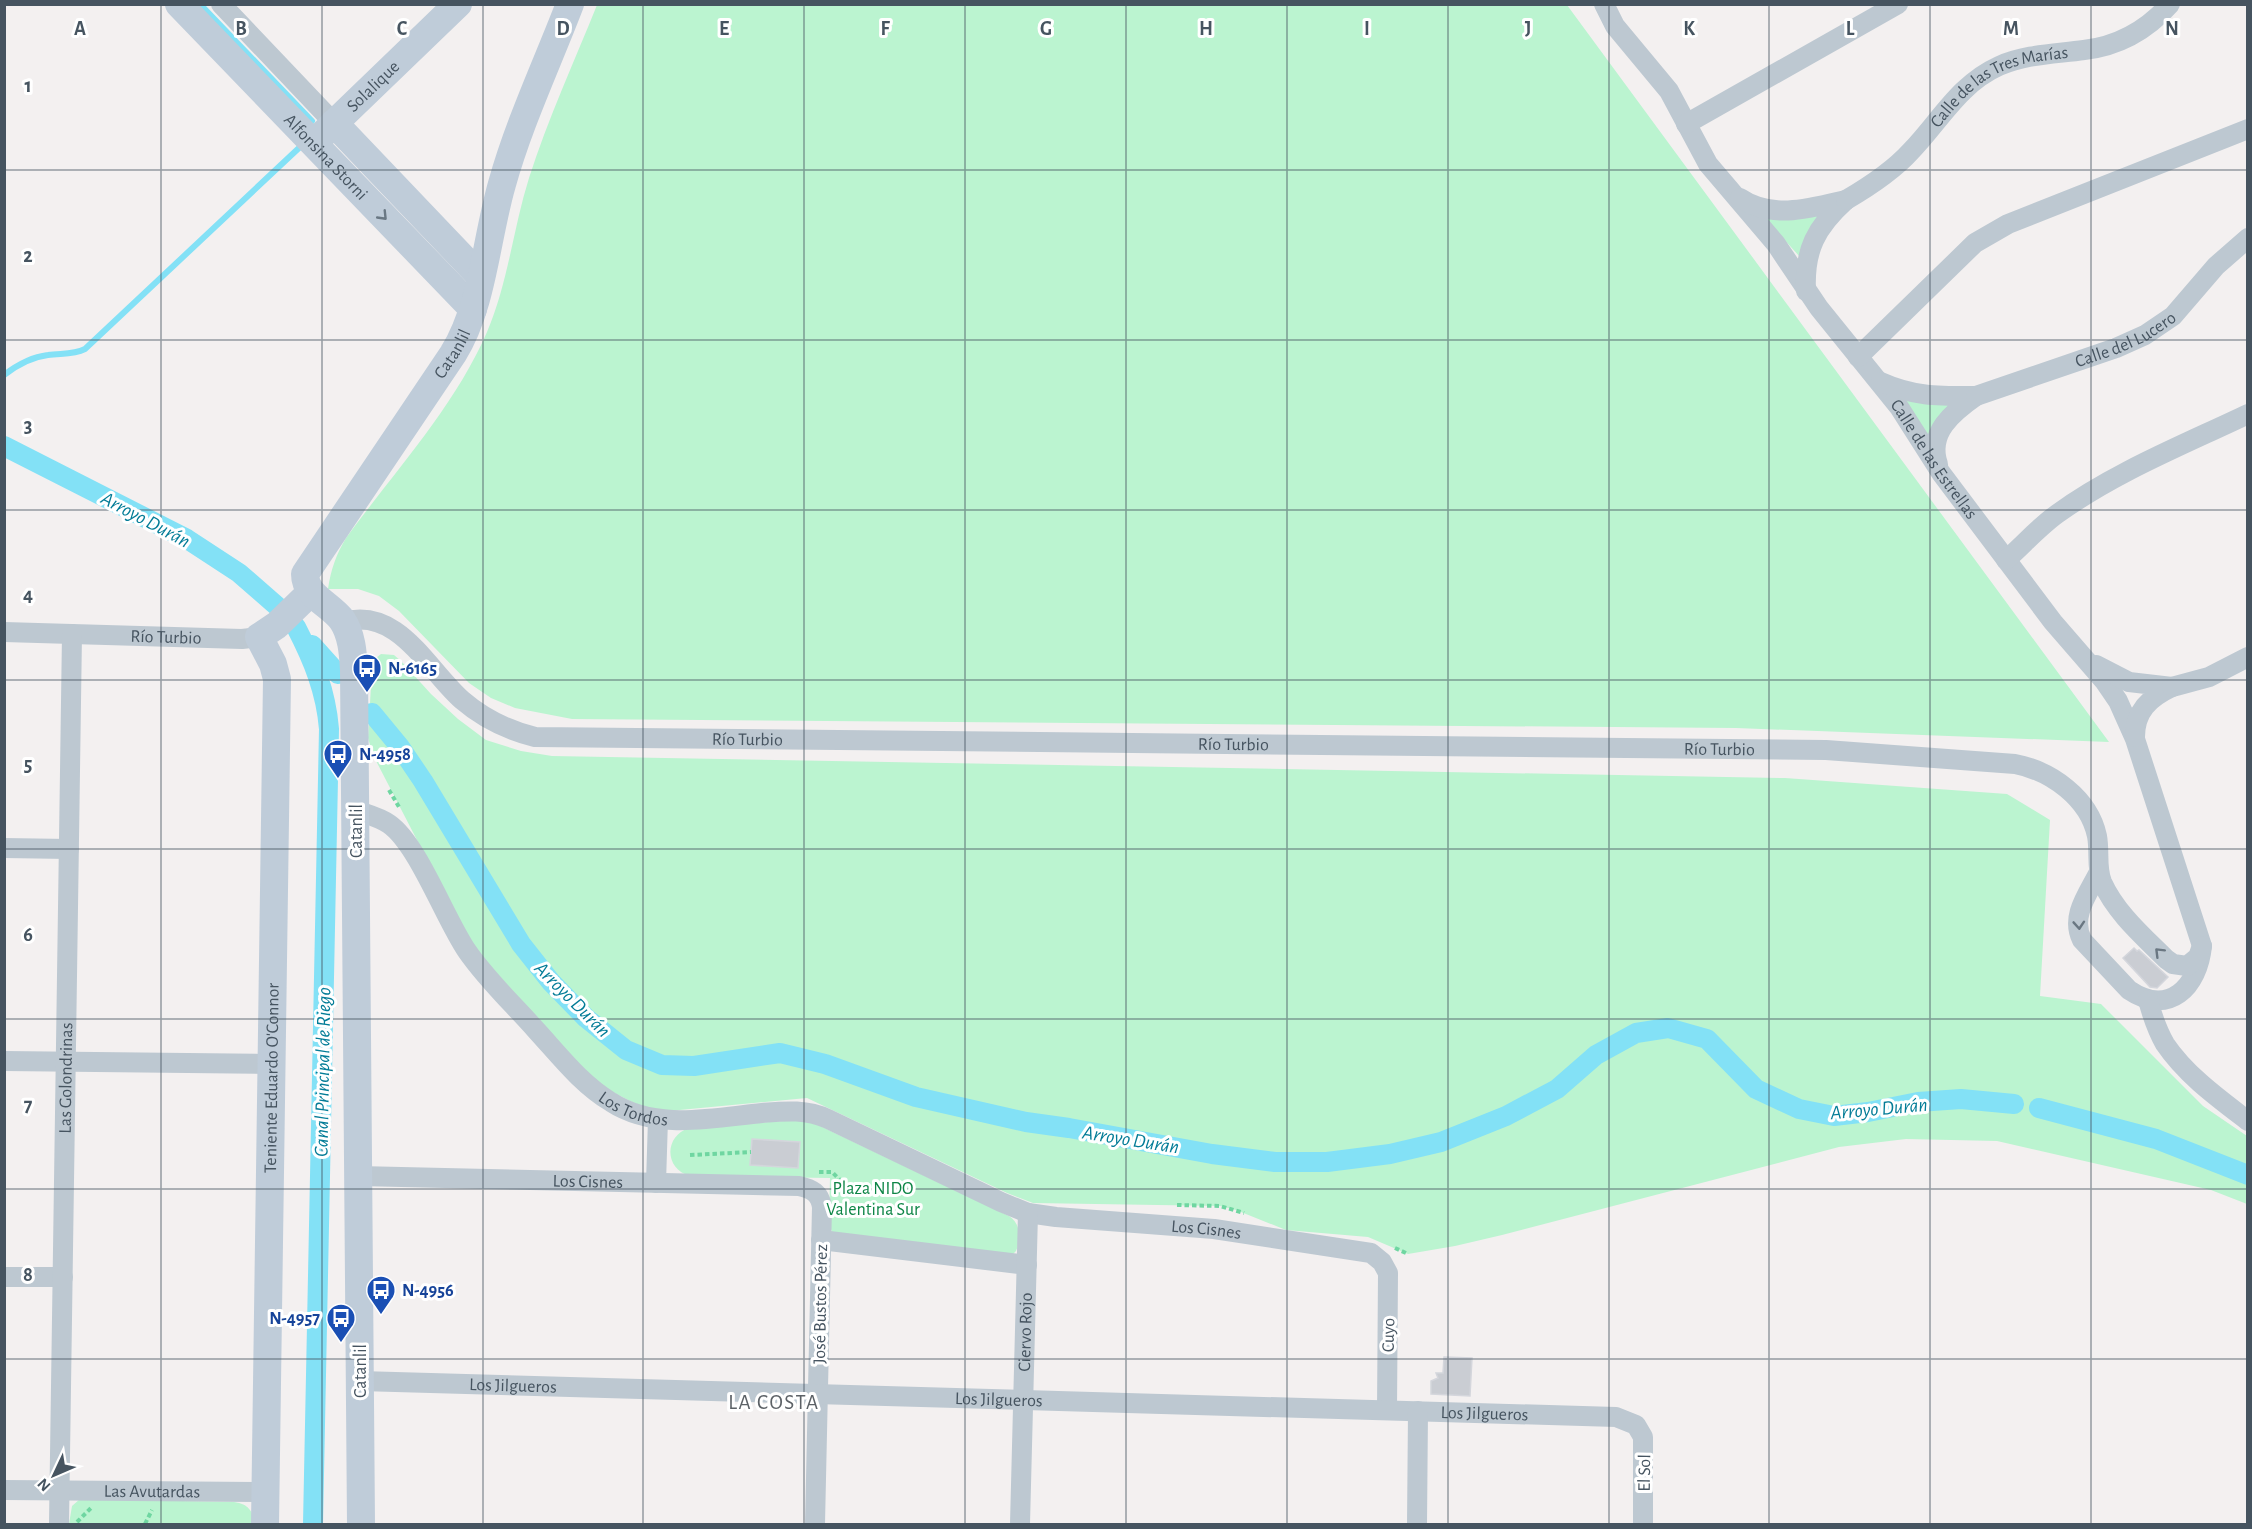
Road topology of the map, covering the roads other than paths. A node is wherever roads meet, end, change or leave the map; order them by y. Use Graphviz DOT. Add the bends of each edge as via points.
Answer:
graph roads {
  1 [pos="179,4"];
  2 [pos="221,4"];
  3 [pos="570,4"];
  4 [pos="1604,4"];
  5 [pos="1615,4"];
  6 [pos="1898,4"];
  7 [pos="2170,4"];
  8 [pos="454,6"];
  9 [pos="1615,26"];
  10 [pos="334,123"];
  11 [pos="1686,124"];
  12 [pos="2247,129"];
  13 [pos="313,144"];
  14 [pos="1731,191"];
  15 [pos="1846,200"];
  16 [pos="2247,238"];
  17 [pos="480,276"];
  18 [pos="1806,291"];
  19 [pos="473,309"];
  20 [pos="1858,357"];
  21 [pos="1878,380"];
  22 [pos="1976,396"];
  23 [pos="2247,414"];
  24 [pos="1941,473"];
  25 [pos="2006,560"];
  26 [pos="311,592"];
  27 [pos="343,622"];
  28 [pos="4,632"];
  29 [pos="72,634"];
  30 [pos="259,637"];
  31 [pos="2079,653"];
  32 [pos="2247,657"];
  33 [pos="2172,687"];
  34 [pos="2134,740"];
  35 [pos="355,810"];
  36 [pos="4,848"];
  37 [pos="69,849"];
  38 [pos="2098,872"];
  39 [pos="2202,946"];
  40 [pos="2148,1000"];
  41 [pos="4,1061"];
  42 [pos="66,1062"];
  43 [pos="272,1064"];
  44 [pos="658,1119"];
  45 [pos="2247,1121"];
  46 [pos="358,1176"];
  47 [pos="656,1183"];
  48 [pos="815,1193"];
  49 [pos="1028,1213"];
  50 [pos="821,1240"];
  51 [pos="1384,1253"];
  52 [pos="1027,1265"];
  53 [pos="4,1277"];
  54 [pos="63,1277"];
  55 [pos="360,1381"];
  56 [pos="818,1394"];
  57 [pos="1023,1400"];
  58 [pos="1387,1410"];
  59 [pos="1418,1411"];
  60 [pos="1635,1425"];
  61 [pos="4,1491"];
  62 [pos="60,1491"];
  63 [pos="266,1492"];
  64 [pos="59,1524"];
  65 [pos="265,1524"];
  66 [pos="361,1524"];
  67 [pos="815,1524"];
  68 [pos="1020,1524"];
  69 [pos="1418,1524"];
  70 [pos="1643,1524"];
  1 -- 13 [label="street, Alfonsina Storni"];
  2 -- 10 [label="street, Alfonsina Storni"];
  3 -- 17 [label="street, Catanlil" via="507,168"];
  4 -- 9 [label="street, Calle de las Estrellas"];
  5 -- 9 [label="street"];
  6 -- 11 [label="street"];
  7 -- 15 [label="street, Calle de las Tres Marías" via="2147,27 2116,43 2018,59 1979,77 1950,103 1900,163"];
  8 -- 10 [label="street, Solalique"];
  9 -- 11 [label="street, Calle de las Estrellas" via="1658,75"];
  10 -- 13 [label="street, Solalique"];
  10 -- 17 [label="street, Alfonsina Storni"];
  11 -- 14 [label="street, Calle de las Estrellas" via="1708,164"];
  12 -- 20 [label="street" via="1990,233"];
  13 -- 19 [label="street, Alfonsina Storni, one-way"];
  14 -- 15 [label="street, Calle de las Tres Marías" via="1755,206 1782,211"];
  14 -- 18 [label="street, Calle de las Estrellas" via="1776,244"];
  15 -- 18 [label="street, Calle de las Tres Marías" via="1815,236 1807,262"];
  16 -- 22 [label="street, Calle del Lucero" via="2216,266 2173,316 2145,335"];
  17 -- 19 [label="street, Catanlil"];
  18 -- 20 [label="street, Calle de las Estrellas"];
  19 -- 26 [label="street, Catanlil" via="453,354 307,569 305,581"];
  20 -- 21 [label="street, Calle de las Estrellas"];
  21 -- 22 [label="street, Calle del Lucero" via="1922,395"];
  21 -- 24 [label="street, Calle de las Estrellas"];
  22 -- 24 [label="street, Calle del Lucero" via="1954,413 1938,435 1934,451"];
  23 -- 25 [label="street" via="2085,495 2055,515"];
  24 -- 25 [label="street, Calle de las Estrellas"];
  25 -- 31 [label="street, Calle de las Estrellas"];
  26 -- 27 [label="street, Catanlil"];
  26 -- 30 [label="street"];
  27 -- 35 [label="street, Catanlil" via="350,637 354,670"];
  27 -- 38 [label="street, Río Turbio" via="363,618 382,623 402,637 479,714 514,732 535,736 1826,750 2015,764 2053,778 2085,810 2096,835"];
  28 -- 29 [label="street, Río Turbio"];
  29 -- 30 [label="street, Río Turbio"];
  29 -- 37 [label="street, Las Golondrinas"];
  30 -- 43 [label="street, Teniente Eduardo O'Connor" via="277,679"];
  31 -- 33 [label="street" via="2128,682"];
  31 -- 34 [label="street, Calle de las Estrellas" via="2118,701"];
  32 -- 33 [label="street" via="2209,677"];
  33 -- 34 [label="street" via="2154,697 2140,712"];
  34 -- 39 [label="street, Calle de las Estrellas"];
  35 -- 44 [label="street, Los Tordos" via="382,820 398,832 412,850 469,954 586,1084 625,1110"];
  35 -- 46 [label="street, Catanlil"];
  36 -- 37 [label="street"];
  37 -- 42 [label="street, Las Golondrinas"];
  39 -- 38 [label="street, one-way" via="2193,963 2173,964 2125,917"];
  38 -- 40 [label="street, one-way" via="2078,916 2078,931 2129,990"];
  39 -- 40 [label="street" via="2196,974 2189,985 2170,999"];
  40 -- 45 [label="street" via="2164,1042 2178,1062"];
  41 -- 42 [label="street"];
  42 -- 43 [label="street"];
  42 -- 54 [label="street, Las Golondrinas"];
  43 -- 63 [label="street, Teniente Eduardo O'Connor"];
  44 -- 47 [label="street"];
  44 -- 49 [label="street, Los Tordos" via="676,1121 793,1111 816,1114"];
  46 -- 47 [label="street, Los Cisnes"];
  46 -- 55 [label="street, Catanlil"];
  47 -- 48 [label="street, Los Cisnes" via="799,1186"];
  48 -- 50 [label="street, José Bustos Pérez" via="822,1207"];
  49 -- 51 [label="street, Los Cisnes" via="1214,1229"];
  49 -- 52 [label="street, Ciervo Rojo"];
  50 -- 52 [label="street"];
  50 -- 56 [label="street, José Bustos Pérez"];
  51 -- 58 [label="street, Cuyo" via="1388,1279"];
  52 -- 57 [label="street, Ciervo Rojo"];
  53 -- 54 [label="street"];
  54 -- 62 [label="street, Las Golondrinas"];
  55 -- 56 [label="street, Los Jilgueros"];
  55 -- 66 [label="street, Catanlil"];
  56 -- 57 [label="street, Los Jilgueros"];
  56 -- 67 [label="street, José Bustos Pérez"];
  57 -- 58 [label="street, Los Jilgueros"];
  57 -- 68 [label="street, Ciervo Rojo"];
  58 -- 59 [label="street, Los Jilgueros"];
  59 -- 60 [label="street, Los Jilgueros" via="1616,1417"];
  59 -- 69 [label="street"];
  60 -- 70 [label="street, El Sol" via="1644,1444"];
  61 -- 62 [label="street, Las Avutardas"];
  62 -- 63 [label="street, Las Avutardas"];
  62 -- 64 [label="street, Las Golondrinas"];
  63 -- 65 [label="street, Teniente Eduardo O'Connor"];
}
